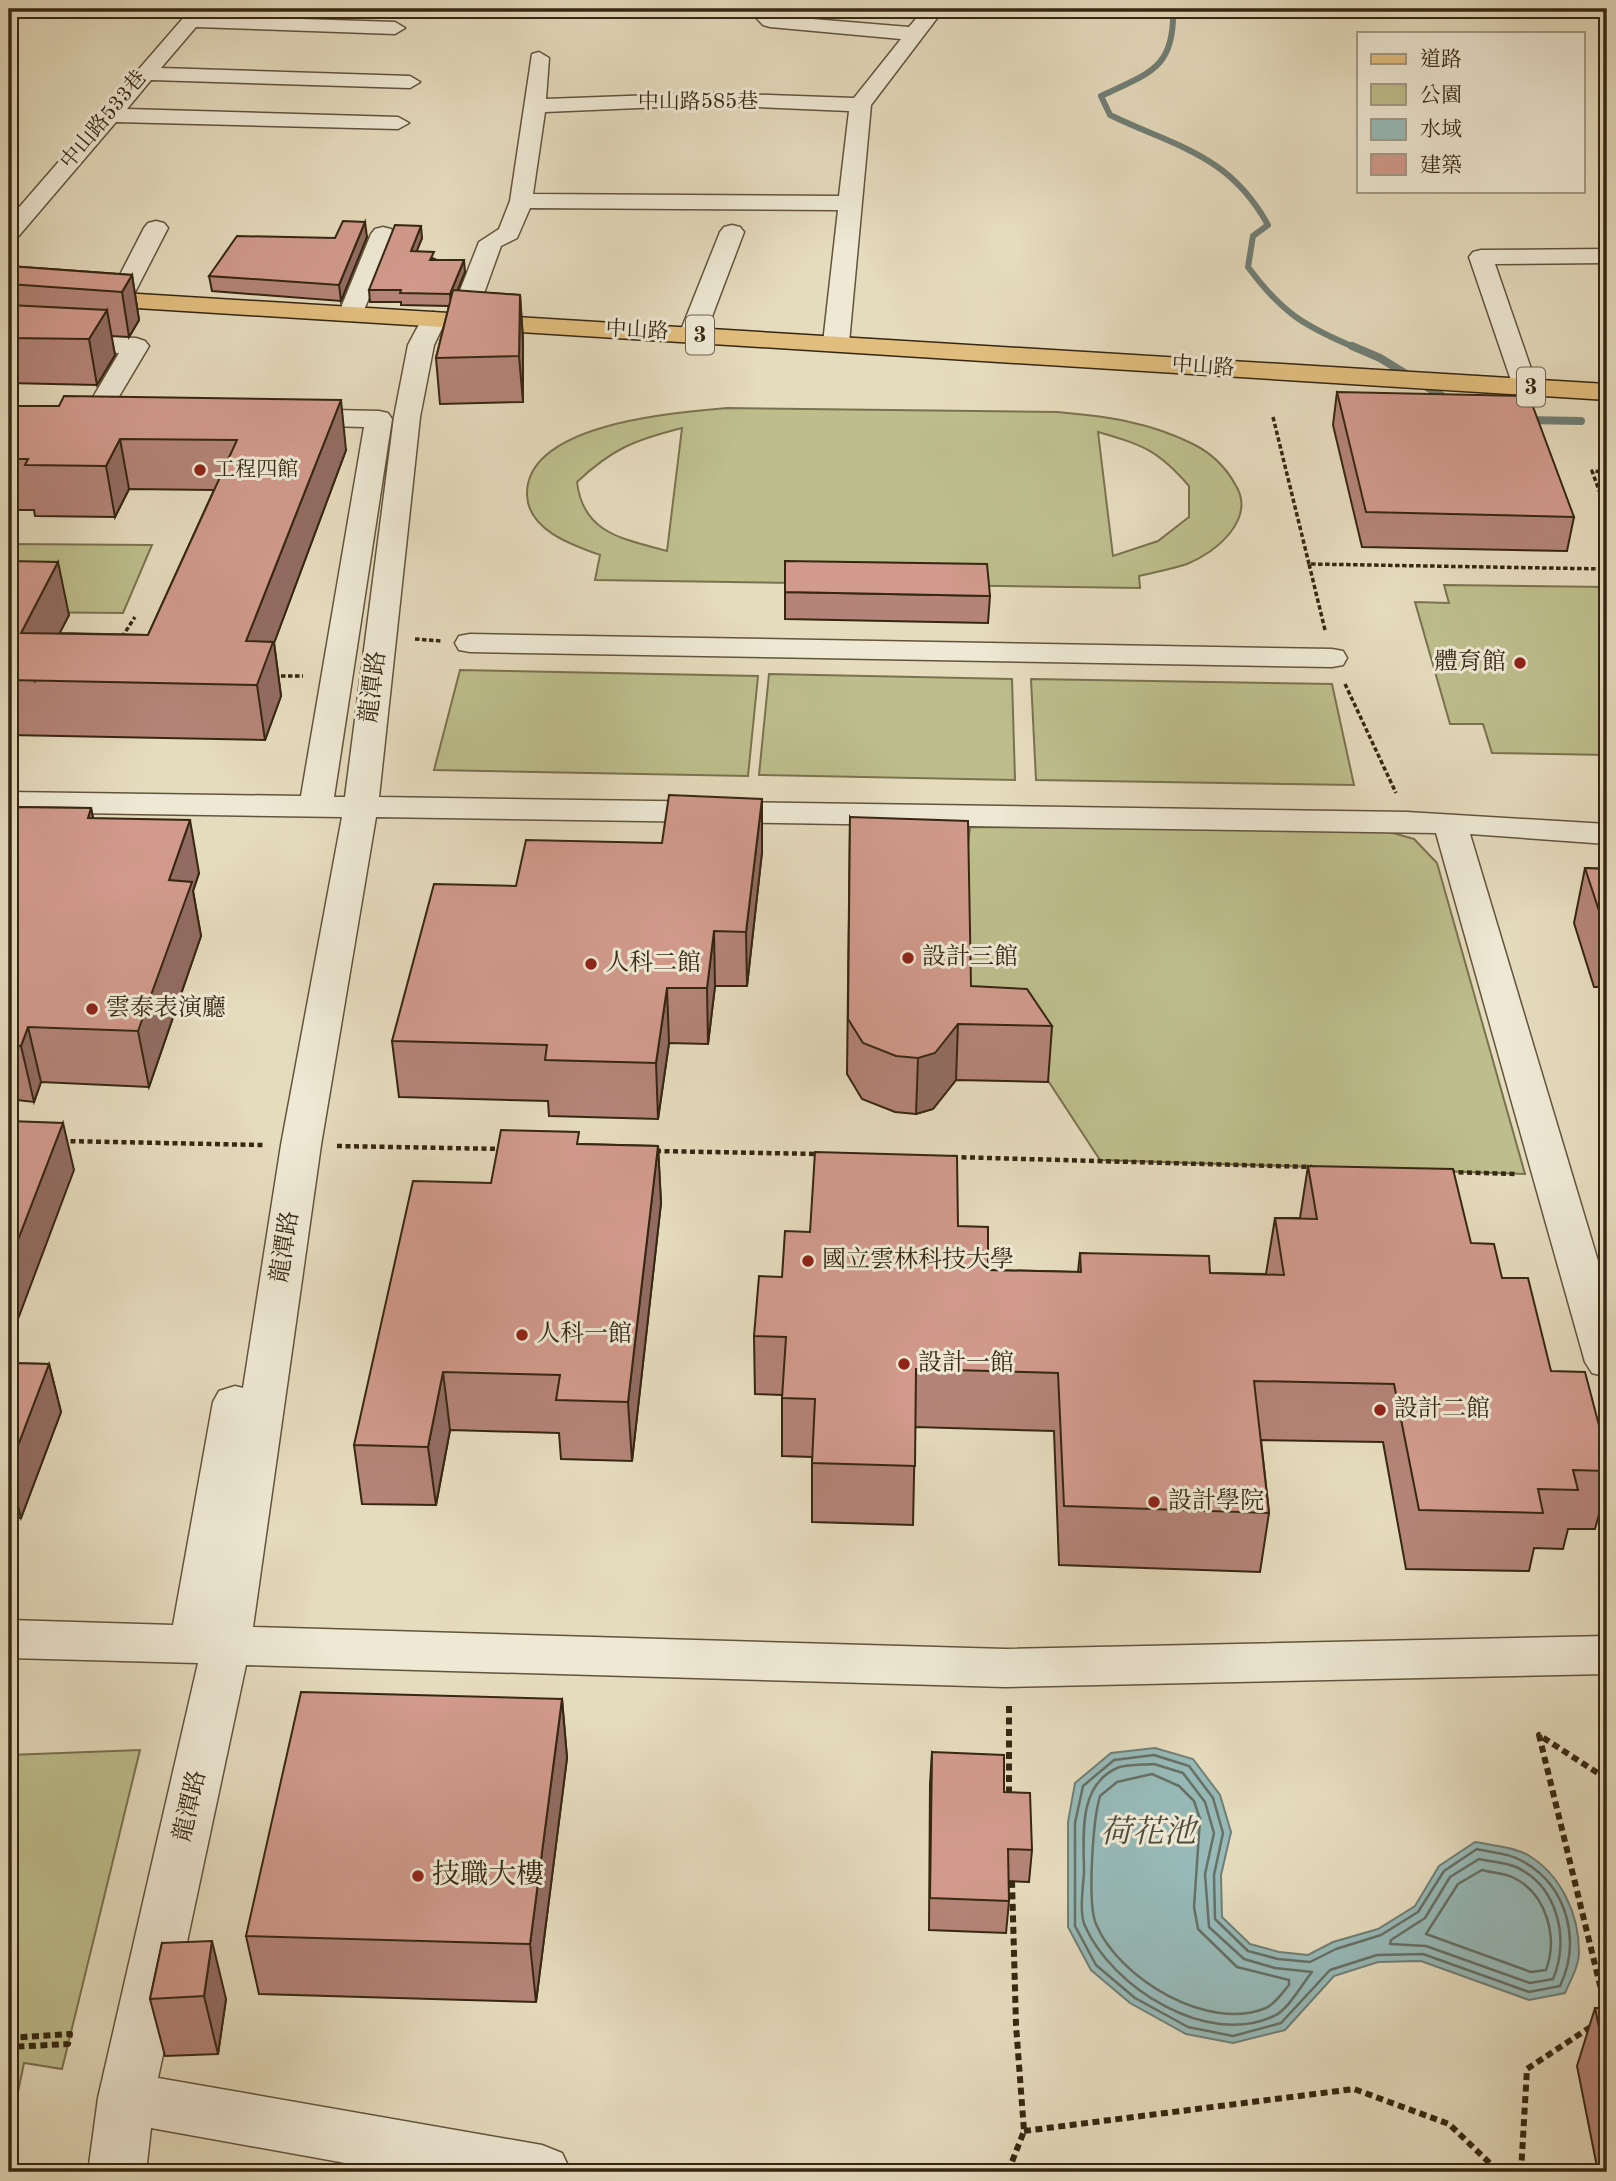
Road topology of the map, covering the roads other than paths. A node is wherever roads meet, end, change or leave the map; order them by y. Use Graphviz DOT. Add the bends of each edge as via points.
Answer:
graph roads {
  1 [pos="758,9"];
  2 [pos="934,9"];
  3 [pos="195,15"];
  4 [pos="395,28"];
  5 [pos="915,34"];
  6 [pos="539,58"];
  7 [pos="143,74"];
  8 [pos="410,82"];
  9 [pos="860,105"];
  10 [pos="535,106"];
  11 [pos="107,115"];
  12 [pos="398,123"];
  13 [pos="522,201"];
  14 [pos="850,203"];
  15 [pos="156,228"];
  16 [pos="732,232"];
  17 [pos="9,233"];
  18 [pos="383,234"];
  19 [pos="1607,256"];
  20 [pos="9,293"];
  21 [pos="119,300"];
  22 [pos="350,315"];
  23 [pos="447,320"];
  24 [pos="692,335"];
  25 [pos="9,339"];
  26 [pos="836,343"];
  27 [pos="1524,386"];
  28 [pos="1607,392"];
  29 [pos="97,414"];
  30 [pos="260,416"];
  31 [pos="470,643"];
  32 [pos="1332,658"];
  33 [pos="9,802"];
  34 [pos="337,806"];
  35 [pos="1450,823"];
  36 [pos="1607,834"];
  37 [pos="1607,1362"];
  38 [pos="9,1639"];
  39 [pos="210,1645"];
  40 [pos="1607,1655"];
  41 [pos="126,2098"];
  42 [pos="117,2172"];
  43 [pos="542,2172"];
  1 -- 5 [label="street" via="770,21"];
  2 -- 5 [label="street"];
  3 -- 4 [label="street"];
  3 -- 7 [label="street, 中山路533巷"];
  5 -- 9 [label="street"];
  6 -- 10 [label="street"];
  7 -- 8 [label="street"];
  7 -- 11 [label="street, 中山路533巷"];
  9 -- 10 [label="street, 中山路585巷" via="709,99"];
  9 -- 14 [label="street"];
  10 -- 13 [label="street"];
  11 -- 12 [label="street"];
  11 -- 17 [label="street, 中山路533巷"];
  13 -- 14 [label="street"];
  13 -- 23 [label="street" via="509,233 491,242"];
  14 -- 26 [label="street"];
  15 -- 21 [label="street"];
  16 -- 24 [label="street"];
  18 -- 22 [label="street"];
  19 -- 27 [label="street" via="1481,257"];
  20 -- 21 [label="main road, 中山路 / 3"];
  21 -- 22 [label="main road, 中山路 / 3"];
  22 -- 23 [label="main road, 中山路 / 3"];
  23 -- 24 [label="main road, 中山路 / 3"];
  23 -- 34 [label="street, 龍潭路" via="421,345"];
  24 -- 26 [label="main road, 中山路 / 3"];
  25 -- 29 [label="street" via="136,346"];
  26 -- 27 [label="main road, 中山路 / 3"];
  27 -- 28 [label="main road, 3"];
  30 -- 34 [label="street" via="379,419"];
  31 -- 32 [label="street"];
  33 -- 34 [label="street"];
  34 -- 35 [label="street"];
  34 -- 39 [label="street"];
  34 -- 39 [label="street, 龍潭路"];
  35 -- 36 [label="street"];
  35 -- 37 [label="street"];
  38 -- 39 [label="street"];
  39 -- 40 [label="street" via="1005,1668"];
  39 -- 41 [label="street, 龍潭路"];
  41 -- 42 [label="street, 龍潭路"];
  41 -- 43 [label="street"];
}
